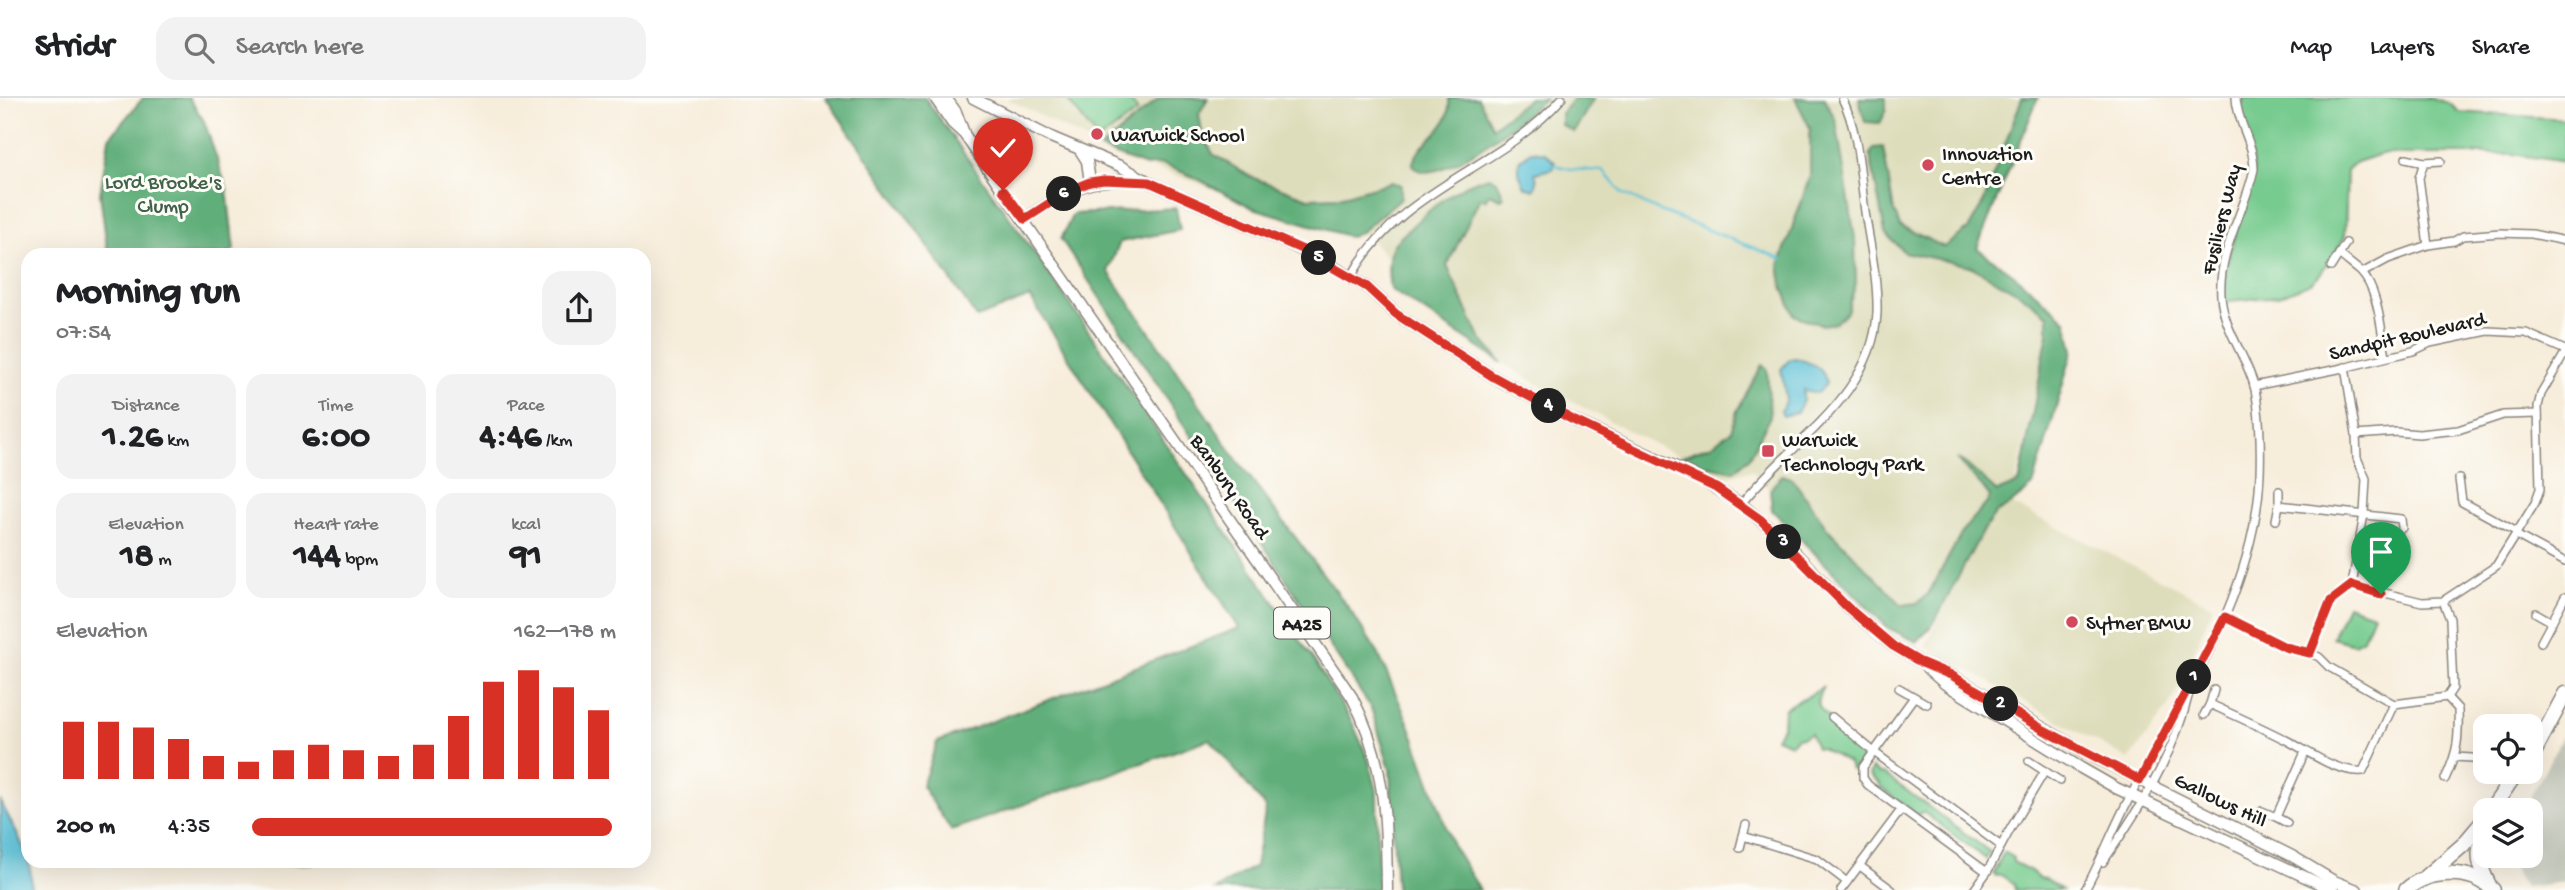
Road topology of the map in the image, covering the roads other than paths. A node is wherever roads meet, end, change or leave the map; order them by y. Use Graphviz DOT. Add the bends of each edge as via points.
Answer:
graph roads {
  1 [pos="935,98"];
  2 [pos="946,98"];
  3 [pos="973,98"];
  4 [pos="1562,98"];
  5 [pos="1842,98"];
  6 [pos="2235,98"];
  7 [pos="964,134"];
  8 [pos="1080,150"];
  9 [pos="2406,158"];
  10 [pos="2441,161"];
  11 [pos="2424,162"];
  12 [pos="1090,182"];
  13 [pos="1149,182"];
  14 [pos="1025,219"];
  15 [pos="2565,241"];
  16 [pos="2346,243"];
  17 [pos="2428,245"];
  18 [pos="2339,254"];
  19 [pos="2331,267"];
  20 [pos="2362,273"];
  21 [pos="1350,277"];
  22 [pos="2565,352"];
  23 [pos="2386,356"];
  24 [pos="2345,367"];
  25 [pos="2254,386"];
  26 [pos="2538,414"];
  27 [pos="2356,435"];
  28 [pos="2459,479"];
  29 [pos="2279,491"];
  30 [pos="1741,504"];
  31 [pos="2279,505"];
  32 [pos="2364,514"];
  33 [pos="2276,520"];
  34 [pos="2404,522"];
  35 [pos="2517,534"];
  36 [pos="2565,562"];
  37 [pos="2356,587"];
  38 [pos="2565,597"];
  39 [pos="2443,601"];
  40 [pos="2536,613"];
  41 [pos="2225,617"];
  42 [pos="2552,622"];
  43 [pos="2541,642"];
  44 [pos="2310,653"];
  45 [pos="1920,662"];
  46 [pos="2192,681"];
  47 [pos="1899,688"];
  48 [pos="2214,690"];
  49 [pos="2565,694"];
  50 [pos="1914,697"];
  51 [pos="2447,697"];
  52 [pos="1927,704"];
  53 [pos="2210,704"];
  54 [pos="2393,704"];
  55 [pos="2204,715"];
  56 [pos="1832,718"];
  57 [pos="2543,734"];
  58 [pos="1874,752"];
  59 [pos="2305,752"];
  60 [pos="2455,757"];
  61 [pos="2472,758"];
  62 [pos="2029,761"];
  63 [pos="2045,771"];
  64 [pos="2445,779"];
  65 [pos="2060,780"];
  66 [pos="2140,780"];
  67 [pos="2150,786"];
  68 [pos="2130,795"];
  69 [pos="2142,800"];
  70 [pos="1901,810"];
  71 [pos="2262,811"];
  72 [pos="2276,817"];
  73 [pos="2287,823"];
  74 [pos="1746,825"];
  75 [pos="2473,833"];
  76 [pos="1743,836"];
  77 [pos="2001,846"];
  78 [pos="1740,848"];
  79 [pos="1860,866"];
  80 [pos="2482,868"];
  81 [pos="1987,872"];
  82 [pos="2092,877"];
  83 [pos="1847,882"];
  84 [pos="2413,885"];
  85 [pos="2492,889"];
  86 [pos="1387,890"];
  87 [pos="1842,890"];
  88 [pos="1892,890"];
  89 [pos="1974,890"];
  90 [pos="2085,890"];
  91 [pos="2333,890"];
  92 [pos="2357,890"];
  93 [pos="2395,890"];
  1 -- 7 [label="street, Banbury Road / A425"];
  2 -- 7 [label="street, Banbury Road / A425"];
  3 -- 8 [label="street, Gallows Hill"];
  4 -- 21 [label="street" via="1522,134 1415,205 1378,237"];
  5 -- 30 [label="street" via="1854,138 1871,251 1876,294 1873,341 1850,387"];
  6 -- 25 [label="street, Fusiliers Way" via="2254,169 2222,265 2221,296 2227,324"];
  7 -- 14 [label="street, Banbury Road / A425"];
  8 -- 12 [label="street"];
  8 -- 13 [label="street, Gallows Hill"];
  9 -- 11 [label="street"];
  10 -- 11 [label="street"];
  11 -- 17 [label="street" via="2419,178"];
  12 -- 13 [label="street, Gallows Hill"];
  12 -- 14 [label="street, Gallows Hill"];
  13 -- 21 [label="street, Gallows Hill" via="1293,245"];
  14 -- 86 [label="street, Banbury Road / A425" via="1352,697 1381,778"];
  15 -- 17 [label="street" via="2500,233"];
  16 -- 18 [label="street"];
  17 -- 20 [label="street"];
  18 -- 19 [label="street"];
  18 -- 20 [label="street"];
  20 -- 23 [label="street" via="2374,298"];
  21 -- 30 [label="street, Gallows Hill" via="1424,338 1573,420 1693,475"];
  22 -- 23 [label="street, Sandpit Boulevard" via="2526,333 2497,331"];
  22 -- 26 [label="street" via="2541,394"];
  23 -- 24 [label="street, Sandpit Boulevard"];
  24 -- 25 [label="street, Sandpit Boulevard"];
  24 -- 27 [label="street"];
  25 -- 41 [label="street, Fusiliers Way" via="2261,460 2257,510 2248,556"];
  26 -- 27 [label="street" via="2503,415 2458,430 2419,435"];
  26 -- 35 [label="street" via="2540,489"];
  27 -- 32 [label="street" via="2357,458 2366,479"];
  28 -- 35 [label="street" via="2462,502"];
  29 -- 31 [label="street"];
  30 -- 45 [label="street, Gallows Hill" via="1871,629"];
  31 -- 32 [label="street"];
  31 -- 33 [label="street"];
  32 -- 34 [label="street"];
  32 -- 37 [label="street"];
  35 -- 36 [label="street"];
  35 -- 39 [label="street" via="2496,566"];
  37 -- 39 [label="street" via="2422,602"];
  37 -- 44 [label="street" via="2331,601"];
  38 -- 42 [label="street"];
  39 -- 51 [label="street" via="2450,619 2453,688"];
  40 -- 42 [label="street"];
  41 -- 44 [label="street" via="2285,647"];
  41 -- 46 [label="street, Fusiliers Way"];
  42 -- 43 [label="street"];
  44 -- 54 [label="street"];
  45 -- 66 [label="street, Gallows Hill"];
  45 -- 68 [label="street, Gallows Hill" via="1945,684"];
  46 -- 66 [label="street, Fusiliers Way"];
  46 -- 67 [label="street" via="2178,729"];
  47 -- 50 [label="street"];
  48 -- 53 [label="street"];
  49 -- 57 [label="highway"];
  50 -- 52 [label="street"];
  50 -- 58 [label="street"];
  51 -- 54 [label="street"];
  51 -- 60 [label="street" via="2458,709"];
  53 -- 55 [label="street"];
  53 -- 59 [label="street"];
  54 -- 59 [label="street" via="2363,771 2350,772"];
  56 -- 58 [label="street"];
  58 -- 70 [label="street" via="1863,767 1863,778"];
  58 -- 77 [label="street"];
  59 -- 72 [label="street"];
  60 -- 61 [label="street"];
  60 -- 64 [label="street"];
  62 -- 63 [label="street"];
  63 -- 65 [label="street"];
  63 -- 77 [label="street"];
  66 -- 67 [label="street, Gallows Hill"];
  66 -- 68 [label="street, Fusiliers Way"];
  67 -- 69 [label="street"];
  67 -- 92 [label="street, Gallows Hill"];
  68 -- 69 [label="street, Gallows Hill"];
  68 -- 82 [label="street, Fusiliers Way"];
  69 -- 82 [label="street"];
  69 -- 91 [label="street, Gallows Hill"];
  70 -- 79 [label="street"];
  70 -- 81 [label="street"];
  71 -- 72 [label="street"];
  72 -- 73 [label="street"];
  74 -- 76 [label="street"];
  75 -- 84 [label="highway"];
  76 -- 78 [label="street"];
  76 -- 83 [label="street" via="1817,859"];
  77 -- 81 [label="street"];
  79 -- 83 [label="street"];
  79 -- 88 [label="street"];
  80 -- 85 [label="highway"];
  81 -- 89 [label="street"];
  82 -- 90 [label="street"];
  83 -- 87 [label="street"];
  84 -- 85 [label="highway" via="2457,874"];
  84 -- 93 [label="street"];
}
